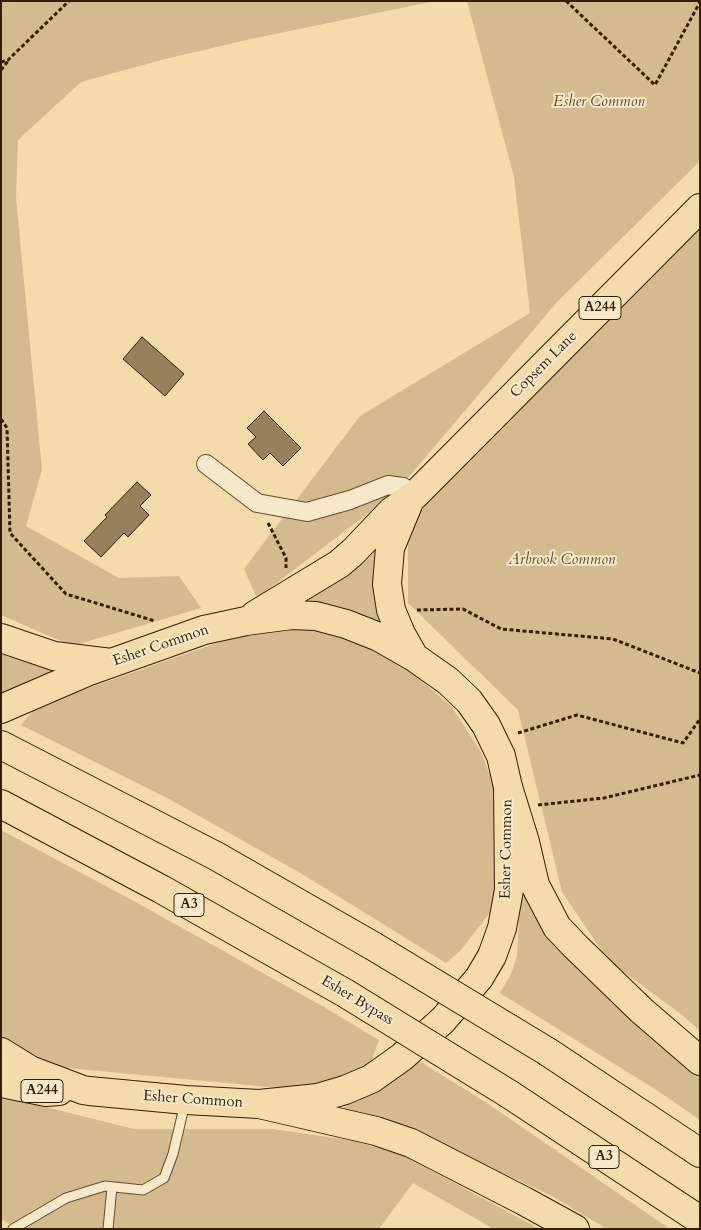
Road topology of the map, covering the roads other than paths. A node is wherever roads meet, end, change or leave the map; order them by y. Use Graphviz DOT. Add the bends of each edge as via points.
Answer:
graph roads {
  1 [pos="700,208"];
  2 [pos="206,464"];
  3 [pos="412,498"];
  4 [pos="246,621"];
  5 [pos="1,638"];
  6 [pos="414,657"];
  7 [pos="112,663"];
  8 [pos="1,708"];
  9 [pos="1,745"];
  10 [pos="508,787"];
  11 [pos="1,804"];
  12 [pos="1,1052"];
  13 [pos="700,1060"];
  14 [pos="1,1083"];
  15 [pos="83,1090"];
  16 [pos="186,1100"];
  17 [pos="259,1104"];
  18 [pos="700,1153"];
  19 [pos="112,1187"];
  20 [pos="700,1220"];
  21 [pos="13,1229"];
  22 [pos="108,1229"];
  23 [pos="575,1229"];
  1 -- 3 [label="main road, Copsem Lane / A244"];
  2 -- 3 [label="street" via="257,502 307,512 388,486 403,487"];
  3 -- 4 [label="main road, Copsem Lane / A244" via="392,511 339,564"];
  3 -- 6 [label="main road, Copsem Lane / A244" via="390,548 386,584 391,610"];
  4 -- 6 [label="main road, Esher Common" via="292,615 316,616 379,637"];
  4 -- 7 [label="main road, Esher Common" via="204,630"];
  5 -- 7 [label="main road" via="54,656"];
  6 -- 10 [label="main road, Esher Common" via="469,701 486,725 501,756"];
  7 -- 8 [label="main road, Esher Common"];
  9 -- 18 [label="main road, bridge" via="216,856 373,946 548,1052"];
  10 -- 13 [label="main road" via="535,885 557,927 641,1010"];
  10 -- 17 [label="main road, Esher Common" via="509,890 502,928 492,956 479,978 443,1020 402,1057 371,1078 318,1098"];
  11 -- 20 [label="main road, Esher Bypass / A3, bridge" via="161,889 345,993 509,1094"];
  12 -- 15 [label="main road, Esher Common" via="30,1070"];
  14 -- 15 [label="main road, A244" via="46,1092"];
  15 -- 16 [label="main road, Esher Common"];
  16 -- 17 [label="main road, Esher Common"];
  16 -- 19 [label="lane" via="164,1178 143,1190"];
  17 -- 23 [label="main road" via="376,1131 411,1144"];
  19 -- 21 [label="lane" via="105,1186 66,1198"];
  19 -- 22 [label="lane"];
}
